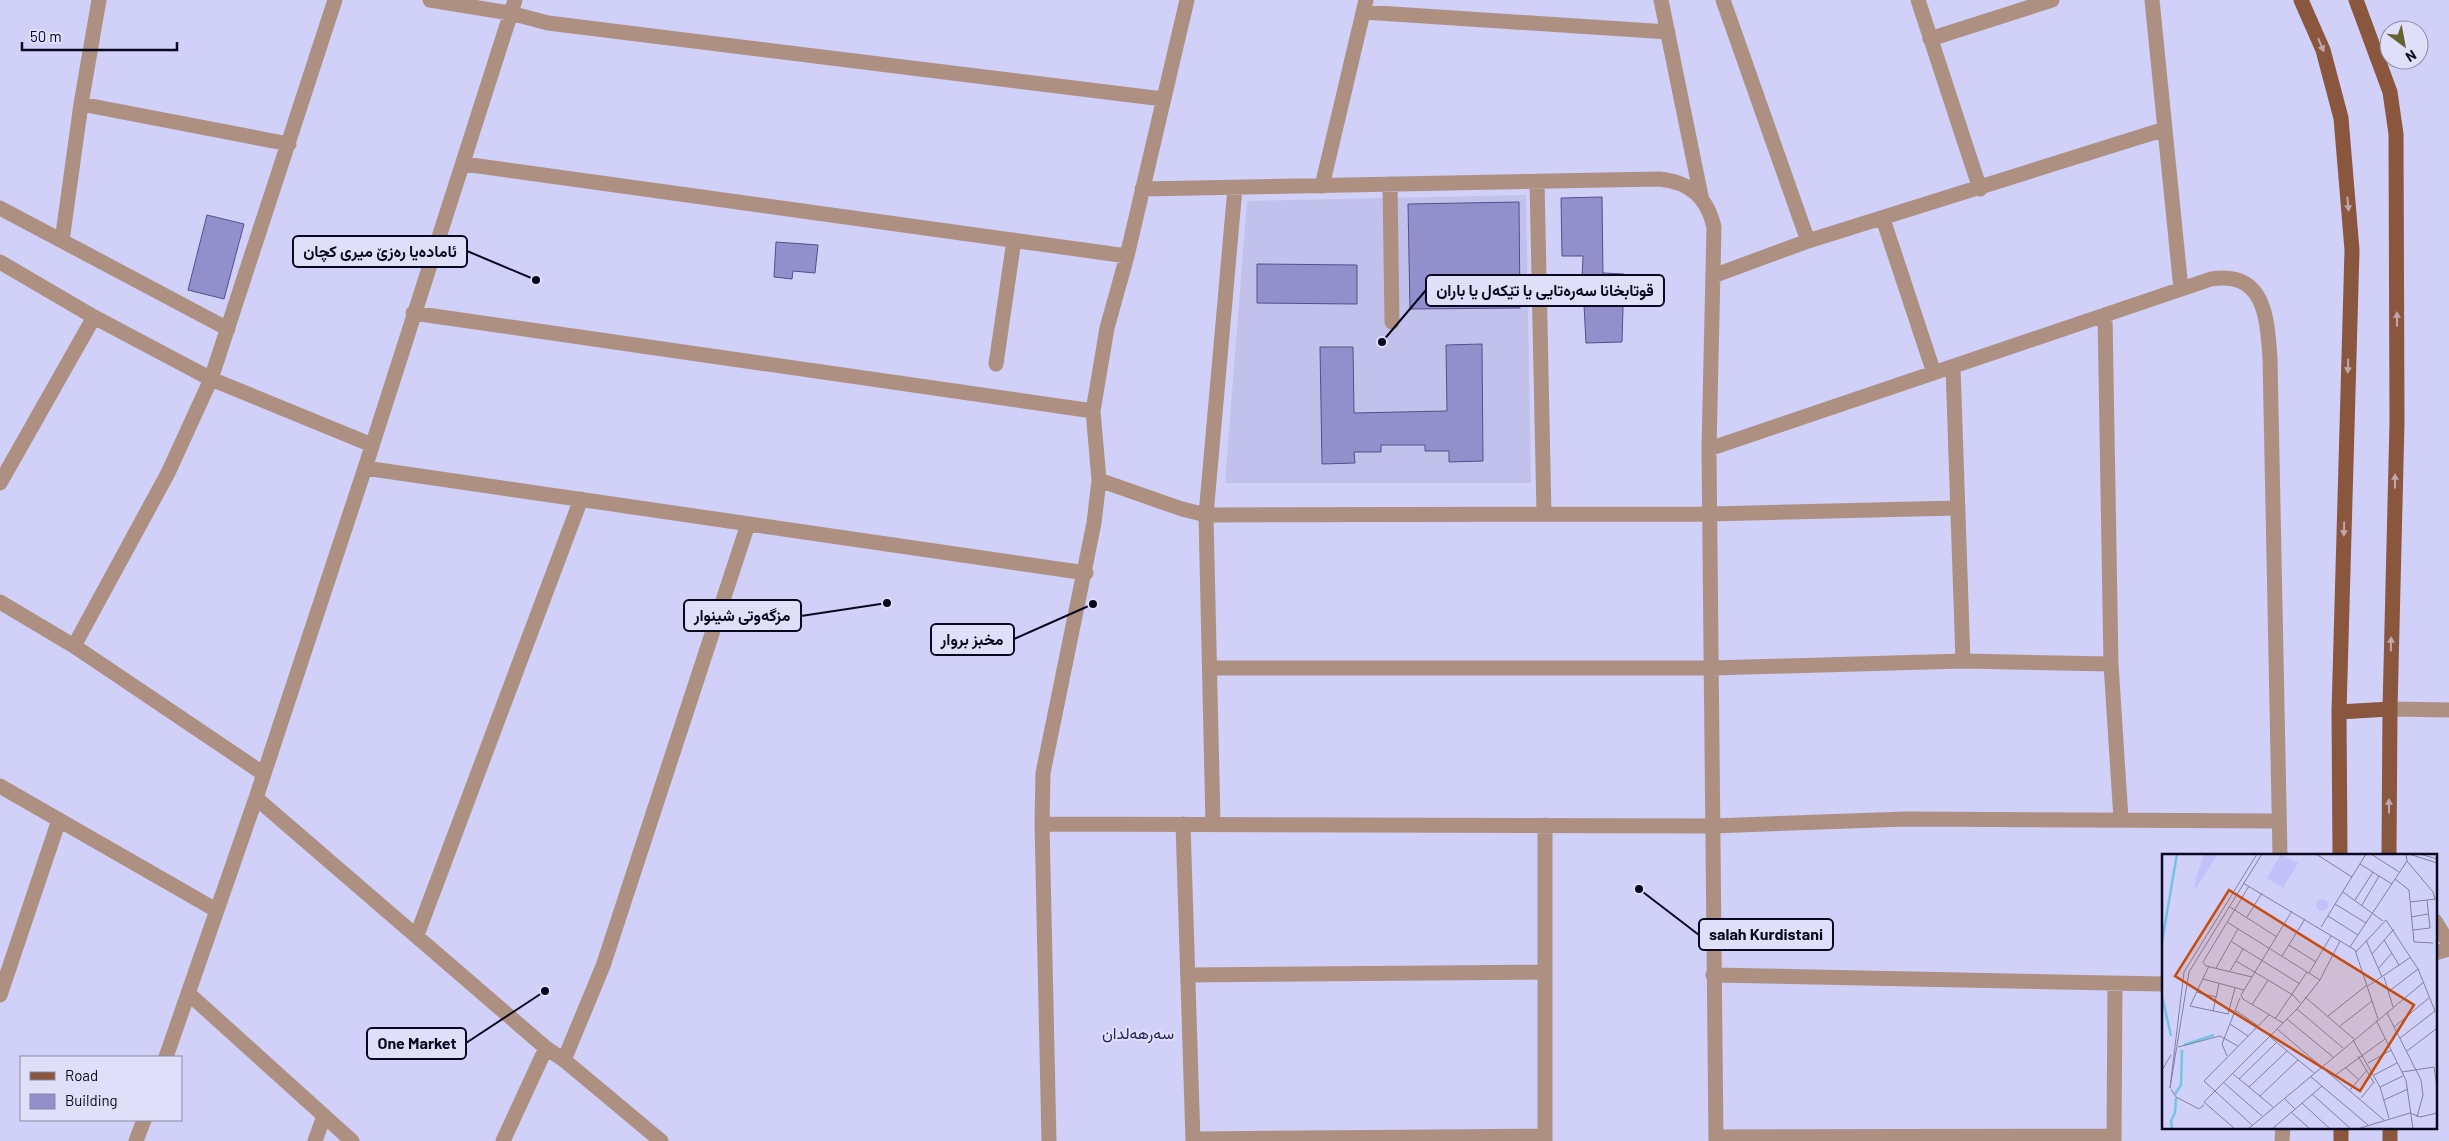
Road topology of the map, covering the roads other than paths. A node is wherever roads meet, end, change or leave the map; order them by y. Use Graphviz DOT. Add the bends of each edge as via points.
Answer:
graph roads {
  1 [pos="99,0"];
  2 [pos="335,0"];
  3 [pos="430,0"];
  4 [pos="1187,0"];
  5 [pos="1661,0"];
  6 [pos="1723,0"];
  7 [pos="1918,0"];
  8 [pos="2052,0"];
  9 [pos="2152,0"];
  10 [pos="2301,0"];
  11 [pos="2356,0"];
  12 [pos="512,6"];
  13 [pos="1364,6"];
  14 [pos="1668,32"];
  15 [pos="1930,39"];
  16 [pos="1163,99"];
  17 [pos="81,104"];
  18 [pos="2165,129"];
  19 [pos="289,144"];
  20 [pos="464,164"];
  21 [pos="1536,181"];
  22 [pos="1390,184"];
  23 [pos="1322,186"];
  24 [pos="1235,188"];
  25 [pos="1142,189"];
  26 [pos="1980,189"];
  27 [pos="1701,196"];
  28 [pos="0,208"];
  29 [pos="1883,218"];
  30 [pos="62,240"];
  31 [pos="1014,240"];
  32 [pos="1808,241"];
  33 [pos="1127,256"];
  34 [pos="0,262"];
  35 [pos="1713,276"];
  36 [pos="2181,289"];
  37 [pos="413,313"];
  38 [pos="2105,315"];
  39 [pos="94,317"];
  40 [pos="1392,322"];
  41 [pos="228,329"];
  42 [pos="996,364"];
  43 [pos="1953,367"];
  44 [pos="1934,373"];
  45 [pos="211,379"];
  46 [pos="1093,411"];
  47 [pos="372,445"];
  48 [pos="1710,449"];
  49 [pos="365,468"];
  50 [pos="1099,480"];
  51 [pos="0,483"];
  52 [pos="581,499"];
  53 [pos="1958,508"];
  54 [pos="1544,514"];
  55 [pos="1710,514"];
  56 [pos="1206,515"];
  57 [pos="748,524"];
  58 [pos="1086,573"];
  59 [pos="0,602"];
  60 [pos="74,646"];
  61 [pos="1963,661"];
  62 [pos="2111,664"];
  63 [pos="1210,668"];
  64 [pos="1712,668"];
  65 [pos="2390,709"];
  66 [pos="2449,710"];
  67 [pos="2339,712"];
  68 [pos="264,774"];
  69 [pos="0,786"];
  70 [pos="256,798"];
  71 [pos="2121,819"];
  72 [pos="59,820"];
  73 [pos="2279,821"];
  74 [pos="1042,824"];
  75 [pos="1184,824"];
  76 [pos="1213,824"];
  77 [pos="1545,825"];
  78 [pos="1712,826"];
  79 [pos="2391,852"];
  80 [pos="2280,854"];
  81 [pos="2340,854"];
  82 [pos="216,910"];
  83 [pos="2436,924"];
  84 [pos="417,935"];
  85 [pos="2449,944"];
  86 [pos="2449,949"];
  87 [pos="2436,953"];
  88 [pos="1545,972"];
  89 [pos="1188,975"];
  90 [pos="1713,975"];
  91 [pos="2115,984"];
  92 [pos="2162,984"];
  93 [pos="188,993"];
  94 [pos="0,995"];
  95 [pos="546,1048"];
  96 [pos="166,1056"];
  97 [pos="564,1060"];
  98 [pos="324,1116"];
  99 [pos="144,1121"];
  100 [pos="2282,1128"];
  101 [pos="2341,1128"];
  102 [pos="2390,1128"];
  103 [pos="1545,1138"];
  104 [pos="2114,1138"];
  105 [pos="1716,1139"];
  106 [pos="1193,1140"];
  107 [pos="136,1141"];
  108 [pos="314,1141"];
  109 [pos="352,1141"];
  110 [pos="503,1141"];
  111 [pos="661,1141"];
  112 [pos="1049,1141"];
  113 [pos="2282,1141"];
  114 [pos="2341,1141"];
  115 [pos="2390,1141"];
  1 -- 17 [label="street"];
  2 -- 19 [label="street"];
  3 -- 12 [label="street"];
  4 -- 16 [label="street"];
  5 -- 14 [label="street"];
  6 -- 32 [label="street"];
  7 -- 15 [label="street"];
  8 -- 15 [label="street"];
  9 -- 18 [label="street"];
  10 -- 67 [label="main road, one-way" via="2323,50 2341,118 2352,250"];
  65 -- 11 [label="main road, one-way" via="2397,412 2396,134 2390,92"];
  12 -- 16 [label="street" via="548,23"];
  12 -- 20 [label="street"];
  13 -- 14 [label="street"];
  13 -- 23 [label="street"];
  14 -- 27 [label="street"];
  15 -- 26 [label="street"];
  16 -- 25 [label="street"];
  17 -- 19 [label="street"];
  17 -- 30 [label="street"];
  18 -- 26 [label="street"];
  18 -- 36 [label="street"];
  19 -- 41 [label="street"];
  20 -- 31 [label="street"];
  20 -- 37 [label="street"];
  21 -- 22 [label="street"];
  21 -- 27 [label="street" via="1673,180"];
  21 -- 54 [label="street"];
  22 -- 23 [label="street"];
  22 -- 40 [label="street"];
  23 -- 24 [label="street"];
  24 -- 25 [label="street"];
  24 -- 56 [label="street"];
  25 -- 33 [label="street"];
  26 -- 29 [label="street"];
  27 -- 35 [label="street" via="1714,227"];
  28 -- 30 [label="street"];
  29 -- 32 [label="street"];
  29 -- 44 [label="street"];
  30 -- 41 [label="street"];
  31 -- 33 [label="street"];
  31 -- 42 [label="street"];
  32 -- 35 [label="street"];
  33 -- 46 [label="street" via="1107,328"];
  34 -- 39 [label="street"];
  35 -- 48 [label="street"];
  36 -- 38 [label="street"];
  36 -- 73 [label="street" via="2227,277 2251,287 2264,308 2268,331"];
  37 -- 46 [label="street"];
  37 -- 47 [label="street"];
  38 -- 43 [label="street"];
  38 -- 62 [label="street"];
  39 -- 45 [label="street"];
  39 -- 51 [label="street"];
  41 -- 45 [label="street"];
  43 -- 44 [label="street"];
  43 -- 53 [label="street"];
  44 -- 48 [label="street"];
  45 -- 47 [label="street"];
  45 -- 60 [label="street" via="168,473"];
  46 -- 50 [label="street"];
  47 -- 49 [label="street"];
  48 -- 55 [label="street"];
  49 -- 52 [label="street"];
  49 -- 68 [label="street"];
  50 -- 56 [label="street"];
  50 -- 58 [label="street"];
  52 -- 57 [label="street"];
  52 -- 84 [label="street"];
  53 -- 55 [label="street"];
  53 -- 61 [label="street"];
  54 -- 55 [label="street"];
  54 -- 56 [label="street"];
  55 -- 64 [label="street"];
  56 -- 63 [label="street"];
  57 -- 58 [label="street"];
  57 -- 97 [label="street" via="604,966"];
  58 -- 74 [label="street" via="1043,773"];
  59 -- 60 [label="street"];
  60 -- 68 [label="street"];
  61 -- 62 [label="street"];
  61 -- 64 [label="street"];
  62 -- 71 [label="street"];
  63 -- 64 [label="street"];
  63 -- 76 [label="street"];
  64 -- 78 [label="street"];
  65 -- 66 [label="street"];
  65 -- 67 [label="main road"];
  79 -- 65 [label="main road, one-way"];
  67 -- 81 [label="main road"];
  68 -- 70 [label="street"];
  69 -- 72 [label="street"];
  70 -- 82 [label="street"];
  70 -- 84 [label="street"];
  71 -- 73 [label="street"];
  71 -- 78 [label="street" via="1906,819"];
  72 -- 82 [label="street"];
  72 -- 94 [label="street"];
  73 -- 80 [label="street"];
  74 -- 75 [label="street"];
  74 -- 112 [label="street"];
  75 -- 76 [label="street"];
  75 -- 89 [label="street"];
  76 -- 77 [label="street"];
  77 -- 78 [label="street"];
  77 -- 88 [label="street"];
  78 -- 90 [label="street"];
  82 -- 93 [label="street"];
  83 -- 85 [label="street"];
  84 -- 95 [label="street"];
  86 -- 87 [label="street"];
  88 -- 89 [label="street"];
  88 -- 103 [label="street"];
  89 -- 106 [label="street"];
  90 -- 91 [label="street"];
  90 -- 105 [label="street"];
  91 -- 92 [label="street"];
  91 -- 104 [label="street"];
  93 -- 96 [label="street"];
  93 -- 98 [label="street"];
  95 -- 97 [label="street"];
  95 -- 110 [label="street"];
  97 -- 111 [label="street"];
  98 -- 108 [label="street"];
  98 -- 109 [label="street"];
  99 -- 107 [label="street"];
  100 -- 113 [label="street"];
  101 -- 114 [label="main road"];
  102 -- 115 [label="main road"];
  103 -- 106 [label="street"];
  104 -- 105 [label="street"];
}
